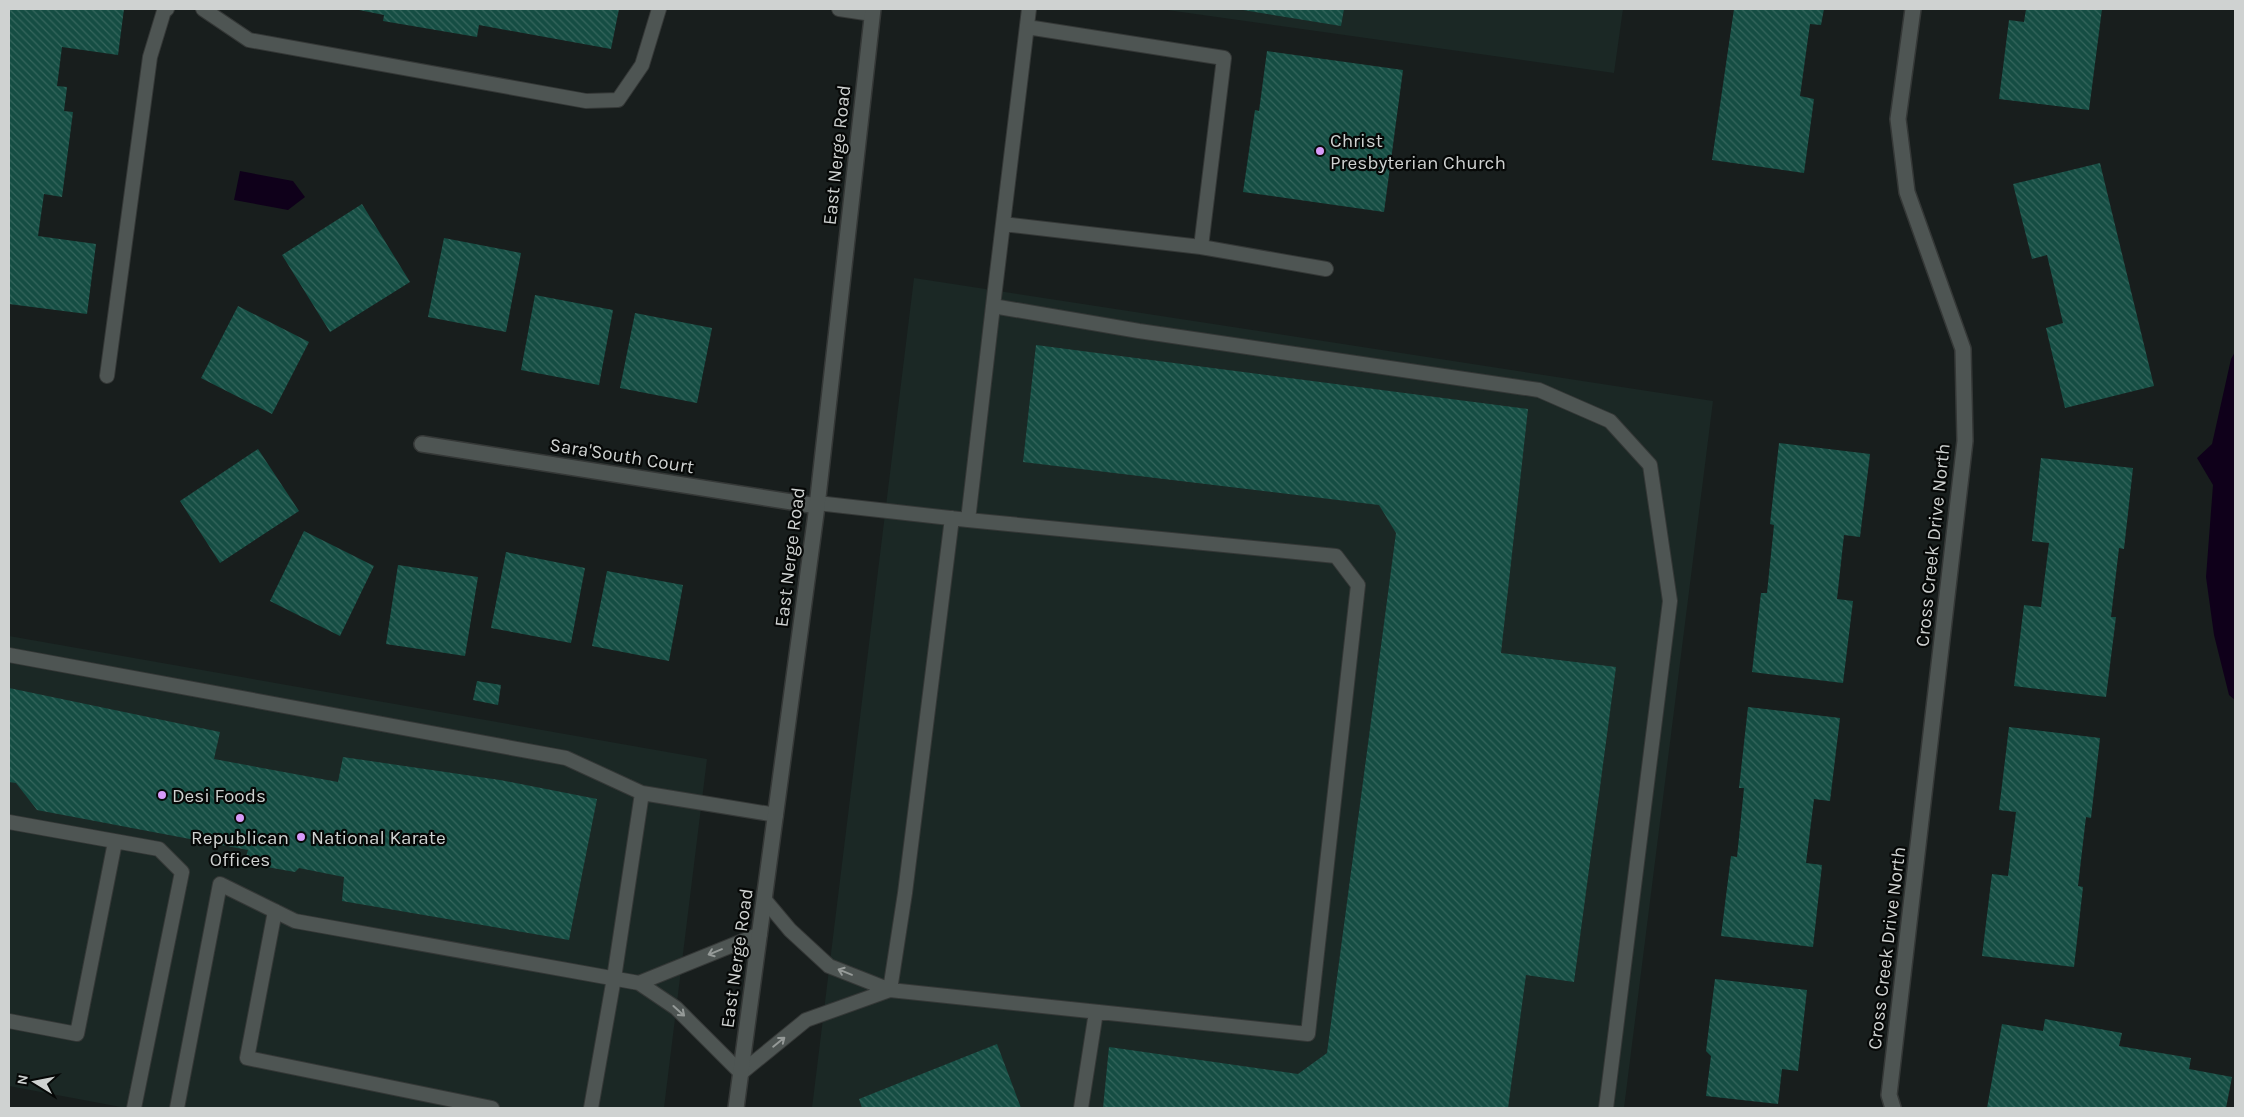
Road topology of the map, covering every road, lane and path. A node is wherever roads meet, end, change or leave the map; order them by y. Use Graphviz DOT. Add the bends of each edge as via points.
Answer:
graph roads {
  1 [pos="167,9"];
  2 [pos="203,9"];
  3 [pos="659,9"];
  4 [pos="839,9"];
  5 [pos="1029,9"];
  6 [pos="1912,9"];
  7 [pos="872,11"];
  8 [pos="1027,26"];
  9 [pos="1002,224"];
  10 [pos="1202,248"];
  11 [pos="1326,269"];
  12 [pos="993,306"];
  13 [pos="107,376"];
  14 [pos="422,444"];
  15 [pos="817,504"];
  16 [pos="952,518"];
  17 [pos="968,520"];
  18 [pos="9,655"];
  19 [pos="642,794"];
  20 [pos="776,815"];
  21 [pos="9,822"];
  22 [pos="115,842"];
  23 [pos="764,899"];
  24 [pos="275,911"];
  25 [pos="760,934"];
  26 [pos="614,978"];
  27 [pos="639,983"];
  28 [pos="890,990"];
  29 [pos="1096,1012"];
  30 [pos="9,1021"];
  31 [pos="741,1073"];
  32 [pos="1891,1102"];
  33 [pos="134,1108"];
  34 [pos="177,1108"];
  35 [pos="492,1108"];
  36 [pos="591,1108"];
  37 [pos="736,1108"];
  38 [pos="1081,1108"];
  39 [pos="1606,1108"];
  1 -- 13 [label="lane" via="150,57"];
  2 -- 3 [label="lane" via="249,40 586,101 618,100 642,65"];
  4 -- 7 [label="lane"];
  5 -- 8 [label="lane"];
  6 -- 32 [label="street, Cross Creek Drive North" via="1898,119 1907,192 1963,349 1965,441"];
  7 -- 15 [label="street, East Nerge Road"];
  8 -- 9 [label="lane"];
  8 -- 10 [label="lane" via="1224,58"];
  9 -- 10 [label="lane"];
  9 -- 12 [label="lane"];
  10 -- 11 [label="lane"];
  12 -- 17 [label="lane"];
  12 -- 39 [label="lane" via="1539,390 1610,421 1650,465 1670,601"];
  14 -- 15 [label="street, Sara'South Court"];
  15 -- 16 [label="lane"];
  15 -- 20 [label="street, East Nerge Road"];
  16 -- 17 [label="lane"];
  16 -- 28 [label="lane"];
  17 -- 29 [label="lane" via="1336,556 1358,584 1308,1034"];
  18 -- 19 [label="lane" via="566,758"];
  19 -- 20 [label="lane"];
  19 -- 26 [label="lane"];
  20 -- 23 [label="street, East Nerge Road"];
  21 -- 22 [label="lane"];
  22 -- 30 [label="lane" via="78,1034"];
  22 -- 33 [label="lane" via="159,849 182,872"];
  23 -- 25 [label="street, East Nerge Road"];
  28 -- 23 [label="lane, one-way" via="829,966 790,930"];
  24 -- 26 [label="lane" via="295,921"];
  24 -- 34 [label="lane" via="220,884"];
  24 -- 35 [label="lane" via="247,1058"];
  25 -- 27 [label="lane, one-way"];
  25 -- 31 [label="street, East Nerge Road"];
  26 -- 27 [label="lane"];
  26 -- 36 [label="lane"];
  27 -- 31 [label="lane, one-way" via="676,1008"];
  28 -- 29 [label="lane"];
  31 -- 28 [label="lane, one-way" via="806,1020"];
  29 -- 38 [label="lane"];
  31 -- 37 [label="street, East Nerge Road"];
}
